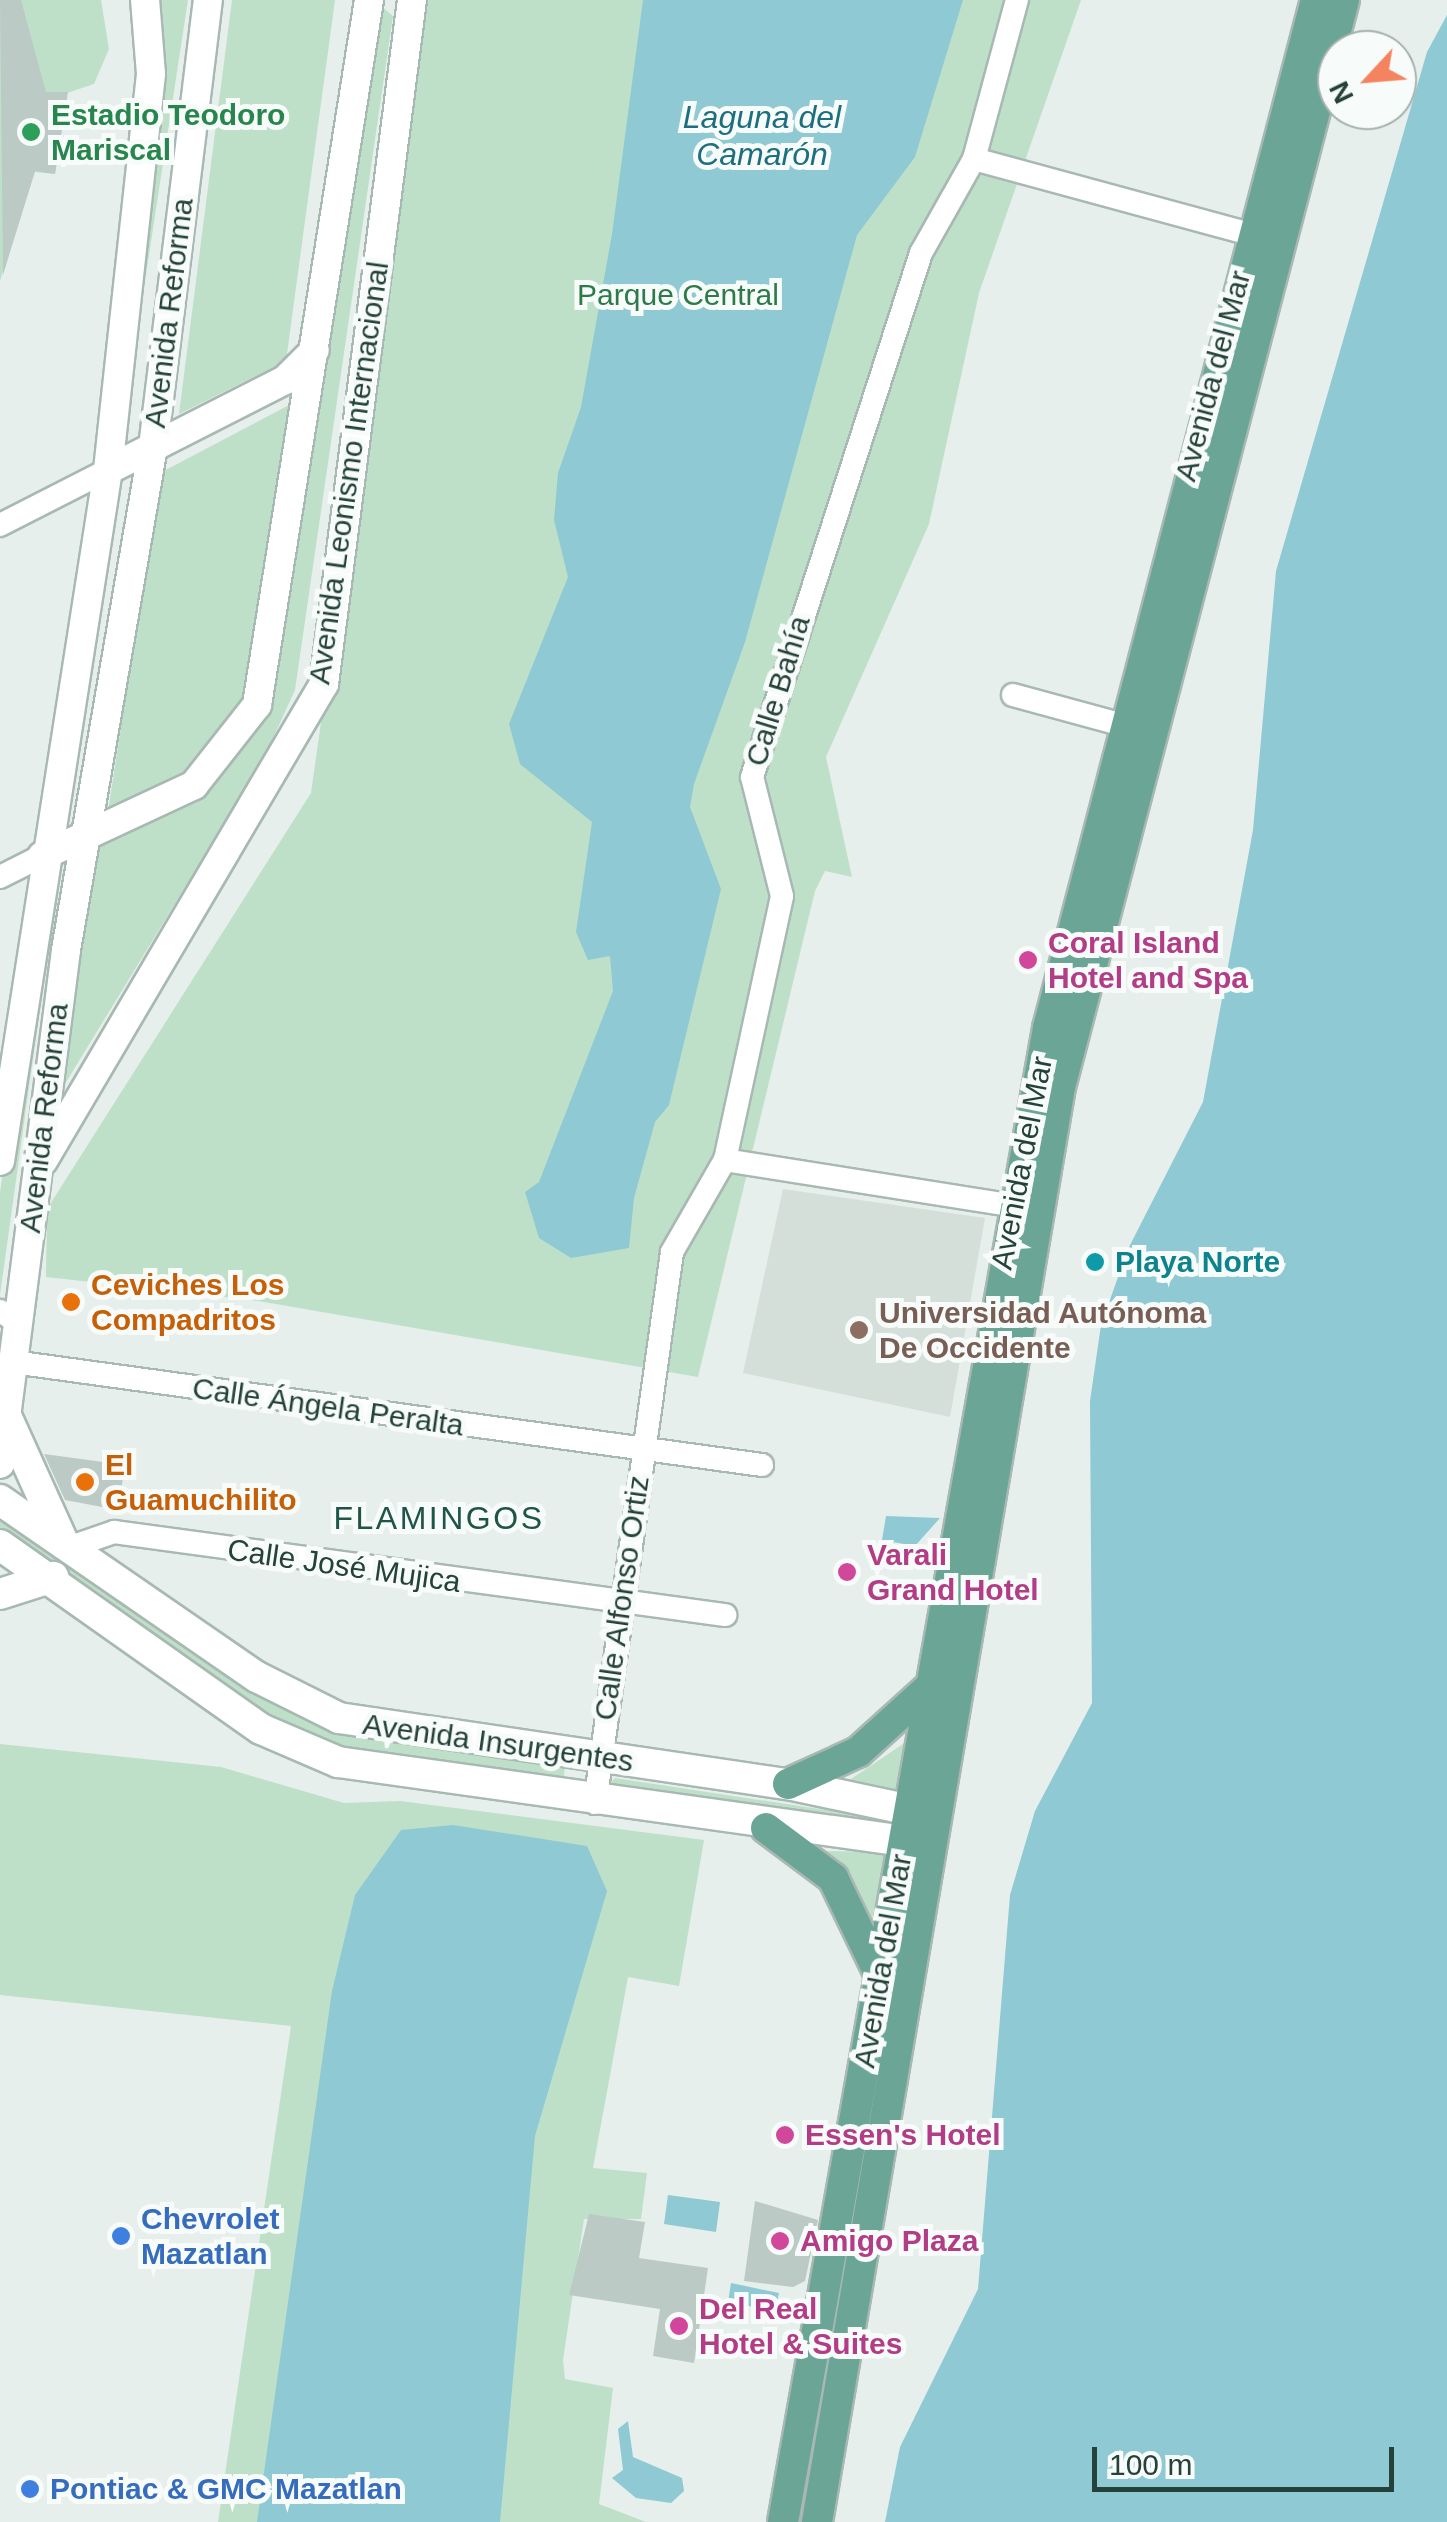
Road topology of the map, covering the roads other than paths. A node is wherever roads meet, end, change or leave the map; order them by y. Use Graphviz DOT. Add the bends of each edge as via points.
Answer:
graph roads {
  1 [pos="146,0"];
  2 [pos="208,0"];
  3 [pos="369,0"];
  4 [pos="412,0"];
  5 [pos="1018,0"];
  6 [pos="1316,0"];
  7 [pos="1344,0"];
  8 [pos="974,159"];
  9 [pos="1251,234"];
  10 [pos="315,350"];
  11 [pos="152,447"];
  12 [pos="108,470"];
  13 [pos="0,525"];
  14 [pos="1012,695"];
  15 [pos="1137,728"];
  16 [pos="88,833"];
  17 [pos="42,856"];
  18 [pos="0,877"];
  19 [pos="8,1043"];
  20 [pos="0,1160"];
  21 [pos="725,1160"];
  22 [pos="38,1170"];
  23 [pos="1025,1207"];
  24 [pos="9,1316"];
  25 [pos="13,1362"];
  26 [pos="7,1418"];
  27 [pos="643,1451"];
  28 [pos="0,1464"];
  29 [pos="762,1465"];
  30 [pos="0,1500"];
  31 [pos="0,1546"];
  32 [pos="68,1546"];
  33 [pos="52,1578"];
  34 [pos="0,1594"];
  35 [pos="621,1606"];
  36 [pos="725,1615"];
  37 [pos="930,1687"];
  38 [pos="598,1758"];
  39 [pos="788,1784"];
  40 [pos="594,1804"];
  41 [pos="766,1828"];
  42 [pos="921,1828"];
  43 [pos="879,1973"];
  44 [pos="782,2522"];
  45 [pos="817,2522"];
  1 -- 12 [label="street, Avenida Reforma" via="151,74"];
  2 -- 11 [label="street, Avenida Reforma"];
  3 -- 10 [label="street, Avenida Leonismo Internacional"];
  4 -- 22 [label="street, Avenida Leonismo Internacional" via="324,684"];
  5 -- 8 [label="street, Calle Bahía"];
  6 -- 9 [label="main road, Avenida del Mar"];
  7 -- 15 [label="main road, Avenida del Mar"];
  8 -- 9 [label="street"];
  8 -- 21 [label="street, Calle Bahía" via="921,254 752,777 782,896"];
  9 -- 15 [label="main road, Avenida del Mar"];
  10 -- 11 [label="street" via="285,380"];
  10 -- 16 [label="street, Avenida Leonismo Internacional" via="258,705 204,778"];
  11 -- 12 [label="street, Avenida Reforma"];
  11 -- 16 [label="street, Avenida Reforma"];
  12 -- 13 [label="street"];
  12 -- 17 [label="street, Avenida Reforma"];
  14 -- 15 [label="street"];
  15 -- 23 [label="main road, Avenida del Mar" via="1088,962"];
  16 -- 17 [label="street"];
  16 -- 22 [label="street, Avenida Reforma"];
  17 -- 18 [label="street"];
  17 -- 19 [label="street, Avenida Reforma"];
  19 -- 20 [label="street, Avenida Reforma"];
  21 -- 23 [label="street"];
  21 -- 27 [label="street, Calle Bahía" via="672,1252"];
  22 -- 24 [label="street, Avenida Reforma"];
  23 -- 37 [label="main road, Avenida del Mar"];
  23 -- 42 [label="main road, Avenida del Mar"];
  24 -- 25 [label="street, Avenida Reforma"];
  25 -- 26 [label="street, Avenida Reforma"];
  25 -- 27 [label="street, Calle Ángela Peralta"];
  26 -- 28 [label="street, Avenida Reforma"];
  26 -- 32 [label="main road"];
  27 -- 29 [label="street, Calle Ángela Peralta"];
  27 -- 35 [label="street, Calle Alfonso Ortiz"];
  30 -- 32 [label="main road, Avenida Insurgentes"];
  31 -- 33 [label="main road, Avenida Insurgentes"];
  32 -- 35 [label="street, Calle José Mujica" via="114,1532"];
  32 -- 38 [label="main road, Avenida Insurgentes" via="258,1677 339,1718"];
  33 -- 34 [label="main road"];
  33 -- 40 [label="main road, Avenida Insurgentes" via="224,1706 296,1746 368,1770"];
  35 -- 36 [label="street, Calle José Mujica"];
  35 -- 38 [label="street, Calle Alfonso Ortiz"];
  37 -- 39 [label="main road" via="858,1752"];
  37 -- 42 [label="main road, Avenida del Mar"];
  38 -- 39 [label="main road, Avenida Insurgentes"];
  38 -- 40 [label="street, Calle Alfonso Ortiz"];
  39 -- 42 [label="main road, Avenida Insurgentes"];
  40 -- 41 [label="main road, Avenida Insurgentes"];
  41 -- 42 [label="main road, Avenida Insurgentes"];
  41 -- 43 [label="main road" via="833,1878"];
  42 -- 43 [label="main road, Avenida del Mar"];
  42 -- 45 [label="main road, Avenida del Mar"];
  43 -- 44 [label="main road, Avenida del Mar"];
}
